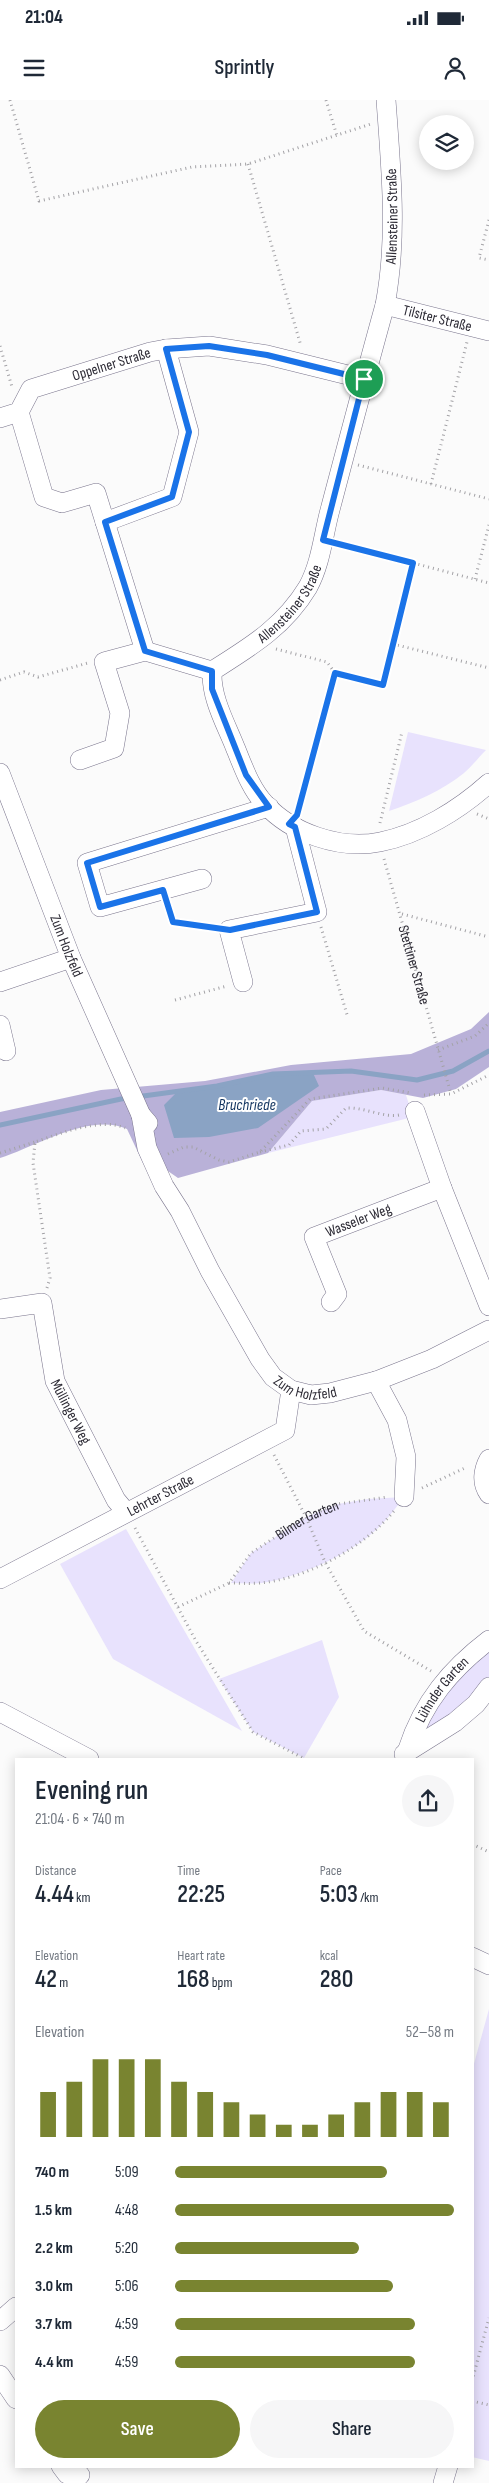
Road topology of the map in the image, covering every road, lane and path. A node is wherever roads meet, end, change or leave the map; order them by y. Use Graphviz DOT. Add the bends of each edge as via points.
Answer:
graph roads {
  1 [pos="10,100"];
  2 [pos="326,100"];
  3 [pos="386,100"];
  4 [pos="387,119"];
  5 [pos="337,136"];
  6 [pos="248,164"];
  7 [pos="489,220"];
  8 [pos="489,260"];
  9 [pos="385,305"];
  10 [pos="480,329"];
  11 [pos="0,346"];
  12 [pos="166,349"];
  13 [pos="306,365"];
  14 [pos="364,379"];
  15 [pos="19,412"];
  16 [pos="0,418"];
  17 [pos="343,462"];
  18 [pos="431,484"];
  19 [pos="489,499"];
  20 [pos="105,522"];
  21 [pos="489,525"];
  22 [pos="323,540"];
  23 [pos="413,563"];
  24 [pos="475,579"];
  25 [pos="489,583"];
  26 [pos="263,639"];
  27 [pos="393,644"];
  28 [pos="145,651"];
  29 [pos="104,662"];
  30 [pos="489,668"];
  31 [pos="212,671"];
  32 [pos="335,673"];
  33 [pos="0,680"];
  34 [pos="402,732"];
  35 [pos="80,760"];
  36 [pos="0,773"];
  37 [pos="489,783"];
  38 [pos="269,807"];
  39 [pos="292,826"];
  40 [pos="377,842"];
  41 [pos="202,879"];
  42 [pos="163,890"];
  43 [pos="317,912"];
  44 [pos="401,914"];
  45 [pos="230,930"];
  46 [pos="489,937"];
  47 [pos="71,958"];
  48 [pos="0,982"];
  49 [pos="243,982"];
  50 [pos="175,1000"];
  51 [pos="348,1018"];
  52 [pos="489,1023"];
  53 [pos="0,1025"];
  54 [pos="438,1050"];
  55 [pos="6,1051"];
  56 [pos="489,1075"];
  57 [pos="451,1094"];
  58 [pos="415,1111"];
  59 [pos="141,1115"];
  60 [pos="127,1128"];
  61 [pos="35,1142"];
  62 [pos="260,1152"];
  63 [pos="0,1153"];
  64 [pos="163,1156"];
  65 [pos="442,1188"];
  66 [pos="180,1211"];
  67 [pos="331,1302"];
  68 [pos="42,1303"];
  69 [pos="489,1306"];
  70 [pos="0,1309"];
  71 [pos="489,1330"];
  72 [pos="376,1380"];
  73 [pos="291,1390"];
  74 [pos="267,1441"];
  75 [pos="486,1464"];
  76 [pos="489,1494"];
  77 [pos="404,1497"];
  78 [pos="126,1512"];
  79 [pos="306,1517"];
  80 [pos="325,1562"];
  81 [pos="0,1579"];
  82 [pos="228,1583"];
  83 [pos="178,1606"];
  84 [pos="489,1640"];
  85 [pos="445,1679"];
  86 [pos="489,1687"];
  87 [pos="0,1712"];
  88 [pos="404,1754"];
  89 [pos="87,1758"];
  90 [pos="303,1758"];
  91 [pos="474,1845"];
  92 [pos="489,1852"];
  93 [pos="474,1958"];
  94 [pos="489,1965"];
  95 [pos="15,2308"];
  96 [pos="489,2318"];
  97 [pos="0,2321"];
  98 [pos="474,2374"];
  99 [pos="0,2375"];
  100 [pos="15,2398"];
  101 [pos="474,2401"];
  102 [pos="489,2405"];
  103 [pos="62,2468"];
  104 [pos="447,2468"];
  105 [pos="80,2475"];
  106 [pos="443,2483"];
  1 -- 6 [label="path" via="39,201 192,167"];
  2 -- 5 [label="path"];
  3 -- 4 [label="street, Allensteiner Straße"];
  4 -- 5 [label="path"];
  4 -- 9 [label="street, Allensteiner Straße" via="394,235"];
  5 -- 6 [label="path"];
  6 -- 13 [label="path"];
  7 -- 8 [label="path" via="479,258"];
  9 -- 10 [label="street, Tilsiter Straße"];
  9 -- 14 [label="street, Allensteiner Straße"];
  10 -- 18 [label="path"];
  11 -- 15 [label="path"];
  12 -- 13 [label="street, Oppelner Straße" via="209,346"];
  12 -- 15 [label="street, Oppelner Straße" via="31,389"];
  12 -- 20 [label="street" via="189,432 172,497"];
  13 -- 14 [label="street, Oppelner Straße"];
  14 -- 17 [label="street, Allensteiner Straße"];
  15 -- 16 [label="street"];
  15 -- 20 [label="street" via="44,497 62,504 96,493"];
  17 -- 18 [label="path"];
  17 -- 22 [label="street, Allensteiner Straße"];
  18 -- 19 [label="path"];
  20 -- 28 [label="street"];
  21 -- 24 [label="path"];
  22 -- 23 [label="path"];
  22 -- 26 [label="street, Allensteiner Straße" via="308,586 292,610"];
  23 -- 24 [label="path"];
  23 -- 27 [label="path"];
  24 -- 25 [label="path"];
  26 -- 31 [label="street, Allensteiner Straße"];
  26 -- 32 [label="path" via="273,648 327,662"];
  27 -- 30 [label="path"];
  27 -- 32 [label="path" via="383,685"];
  28 -- 29 [label="street"];
  28 -- 31 [label="street"];
  29 -- 33 [label="path" via="86,663 38,676 24,672"];
  29 -- 35 [label="street" via="120,713 114,748"];
  31 -- 38 [label="street" via="212,689 246,775"];
  32 -- 39 [label="path"];
  34 -- 40 [label="path"];
  36 -- 47 [label="street, Zum Holzfeld"];
  37 -- 40 [label="street" via="442,817"];
  38 -- 39 [label="street"];
  38 -- 42 [label="street" via="87,863 100,907"];
  39 -- 40 [label="street" via="329,840"];
  39 -- 43 [label="street"];
  40 -- 44 [label="path, Stettiner Straße"];
  41 -- 42 [label="street"];
  42 -- 45 [label="path" via="173,922"];
  43 -- 45 [label="street"];
  43 -- 51 [label="path"];
  44 -- 46 [label="path"];
  44 -- 54 [label="path, Stettiner Straße"];
  45 -- 49 [label="street"];
  47 -- 48 [label="street"];
  47 -- 59 [label="street, Zum Holzfeld"];
  49 -- 50 [label="path"];
  52 -- 54 [label="path" via="475,1036"];
  53 -- 55 [label="street"];
  54 -- 57 [label="path, Stettiner Straße"];
  56 -- 57 [label="path"];
  57 -- 62 [label="path" via="422,1095 382,1088 310,1099"];
  58 -- 62 [label="path" via="392,1116 346,1108 326,1130 301,1131 290,1145"];
  58 -- 65 [label="street"];
  59 -- 64 [label="street, Zum Holzfeld" via="153,1130"];
  59 -- 66 [label="street, Zum Holzfeld" via="147,1148 164,1186"];
  60 -- 61 [label="path" via="105,1124"];
  61 -- 63 [label="path"];
  61 -- 68 [label="path" via="33,1164 50,1278"];
  62 -- 64 [label="path" via="229,1162 193,1147 184,1147"];
  64 -- 66 [label="street, Zum Holzfeld"];
  65 -- 67 [label="street, Wasseler Weg" via="314,1237 337,1294"];
  65 -- 69 [label="street"];
  66 -- 73 [label="street, Zum Holzfeld" via="260,1359 273,1377"];
  68 -- 70 [label="street"];
  68 -- 78 [label="street, Müllinger Weg" via="55,1380 116,1500"];
  71 -- 72 [label="street, Zum Holzfeld" via="432,1359"];
  72 -- 73 [label="street, Zum Holzfeld" via="330,1393 311,1395"];
  72 -- 77 [label="street" via="400,1429 406,1457"];
  73 -- 74 [label="street, Lehrter Straße" via="285,1430"];
  74 -- 78 [label="street, Lehrter Straße"];
  74 -- 79 [label="path"];
  75 -- 76 [label="street" via="485,1488"];
  75 -- 77 [label="path, Bilmer Garten" via="468,1466"];
  77 -- 79 [label="path, Bilmer Garten" via="338,1504"];
  77 -- 80 [label="path, Bilmer Garten" via="382,1525 358,1544"];
  78 -- 81 [label="street, Lehrter Straße"];
  78 -- 83 [label="path"];
  79 -- 80 [label="path"];
  79 -- 82 [label="path, Bilmer Garten" via="251,1553"];
  80 -- 82 [label="path, Bilmer Garten" via="295,1575 260,1583"];
  80 -- 85 [label="path" via="364,1631"];
  82 -- 83 [label="path, Bilmer Garten"];
  83 -- 90 [label="path" via="253,1732"];
  84 -- 85 [label="street, Lühnder Garten"];
  85 -- 88 [label="street, Lühnder Garten" via="429,1702"];
  86 -- 88 [label="street, Lühnder Garten" via="476,1704 455,1722"];
  87 -- 89 [label="street"];
  91 -- 92 [label="path"];
  93 -- 94 [label="street"];
  95 -- 97 [label="street"];
  96 -- 98 [label="path"];
  99 -- 100 [label="street"];
  101 -- 102 [label="path"];
  103 -- 105 [label="street" via="67,2474"];
  104 -- 106 [label="street"];
}
